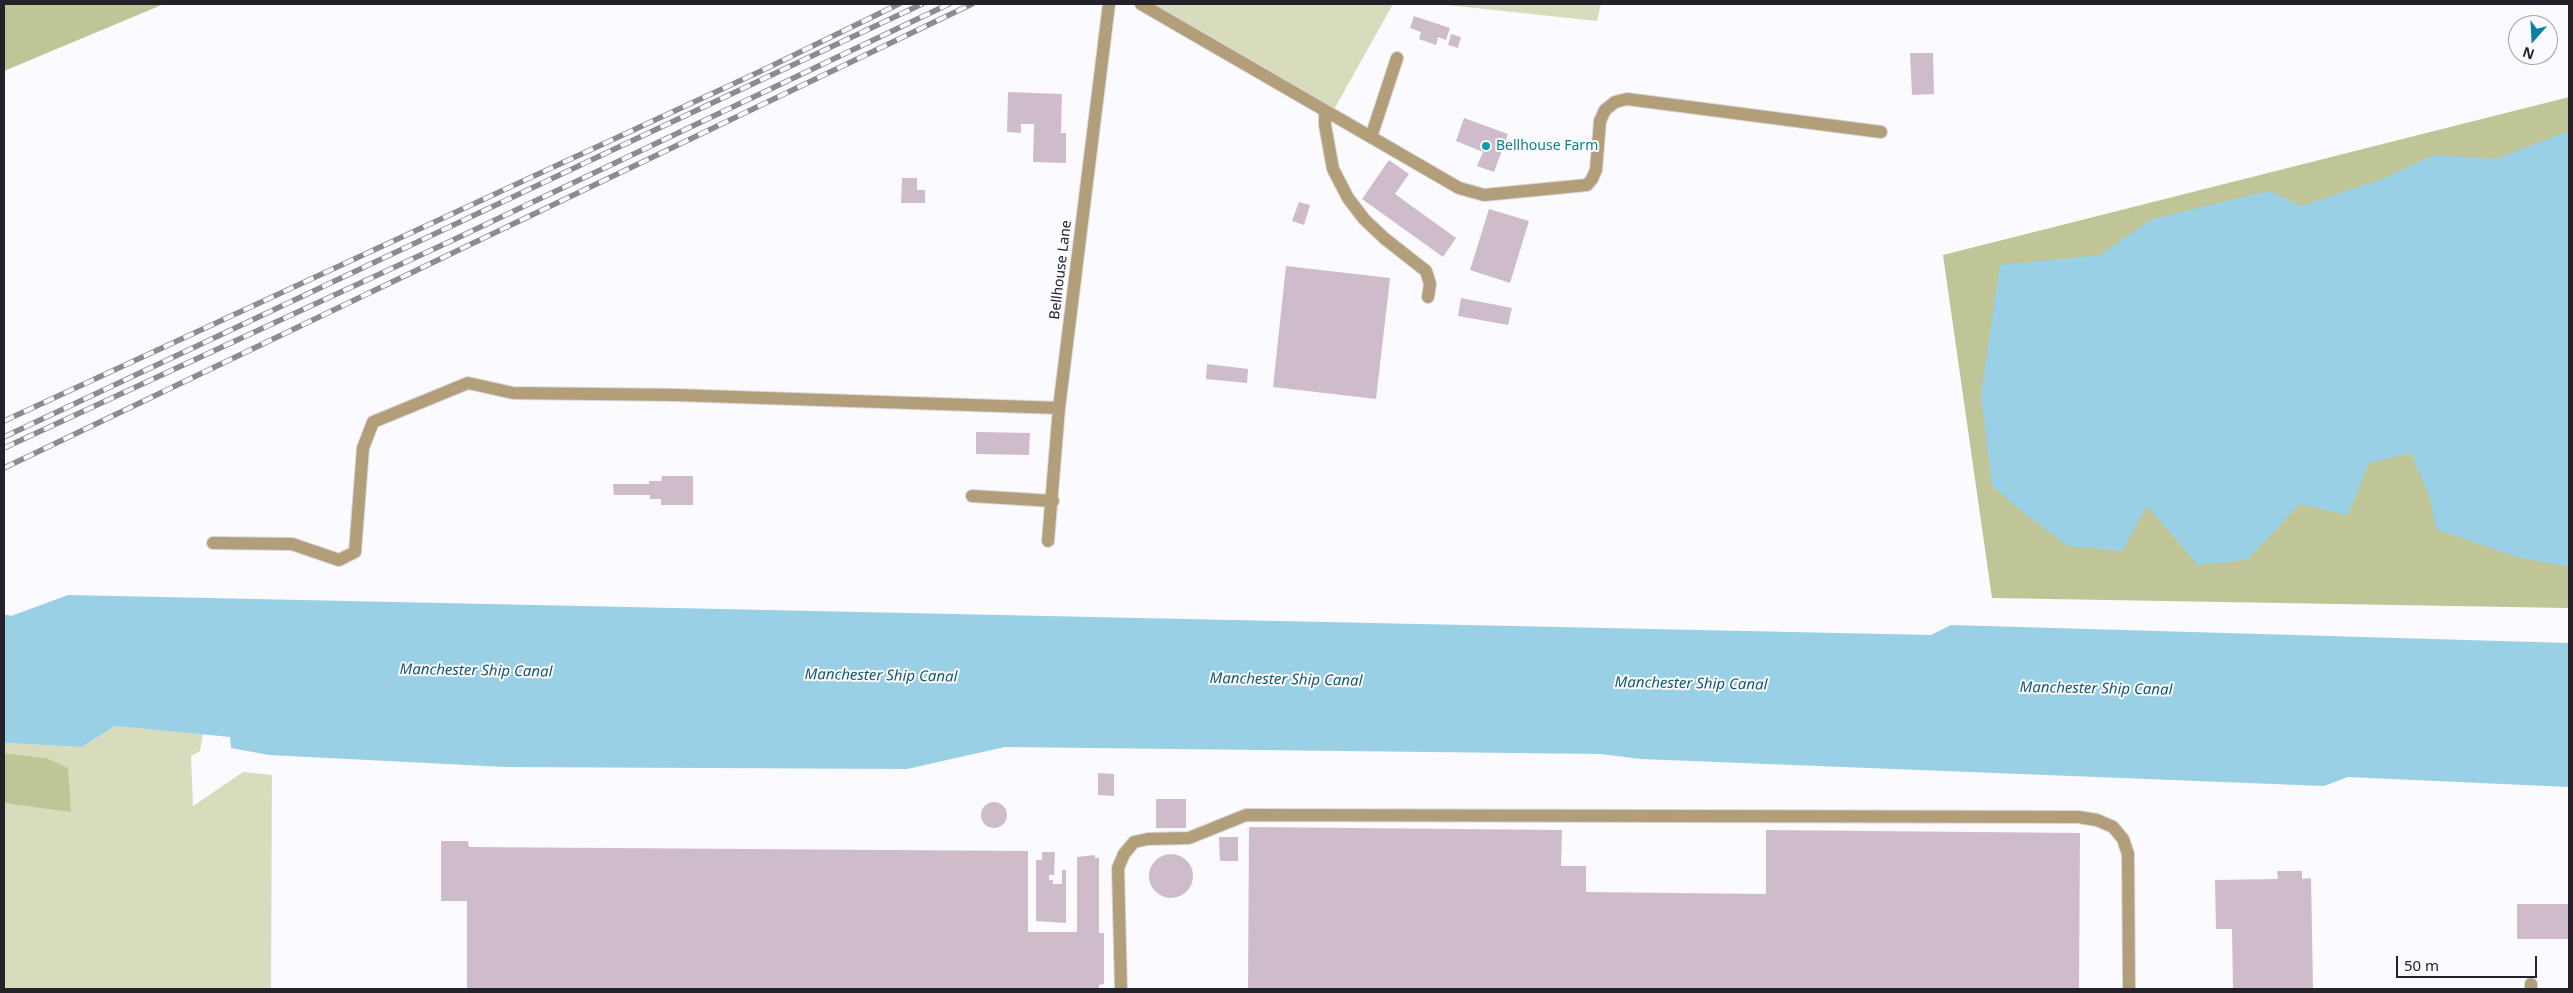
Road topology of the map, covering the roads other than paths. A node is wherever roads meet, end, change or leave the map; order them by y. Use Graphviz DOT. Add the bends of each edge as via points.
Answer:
graph roads {
  1 [pos="1108,4"];
  2 [pos="1141,4"];
  3 [pos="1397,58"];
  4 [pos="1325,111"];
  5 [pos="1881,132"];
  6 [pos="1371,137"];
  7 [pos="1428,297"];
  8 [pos="1059,408"];
  9 [pos="972,496"];
  10 [pos="1053,501"];
  11 [pos="1048,541"];
  12 [pos="213,544"];
  13 [pos="1121,989"];
  14 [pos="2130,989"];
  1 -- 8 [label="lane, Bellhouse Lane"];
  2 -- 4 [label="lane"];
  3 -- 6 [label="lane"];
  4 -- 6 [label="lane"];
  4 -- 7 [label="lane" via="1333,169 1348,198 1384,238 1426,271 1430,284"];
  5 -- 6 [label="lane" via="1627,99 1615,102 1605,110 1600,121 1596,170 1587,185 1484,195 1458,188"];
  8 -- 10 [label="lane, Bellhouse Lane"];
  8 -- 12 [label="lane" via="513,392 468,383 374,422 363,448 354,552 339,560 292,544"];
  9 -- 10 [label="lane"];
  10 -- 11 [label="lane, Bellhouse Lane"];
  13 -- 14 [label="lane" via="1118,868 1124,854 1134,842 1189,838 1246,815 2078,817 2097,820 2113,827 2123,838 2128,854"];
}
